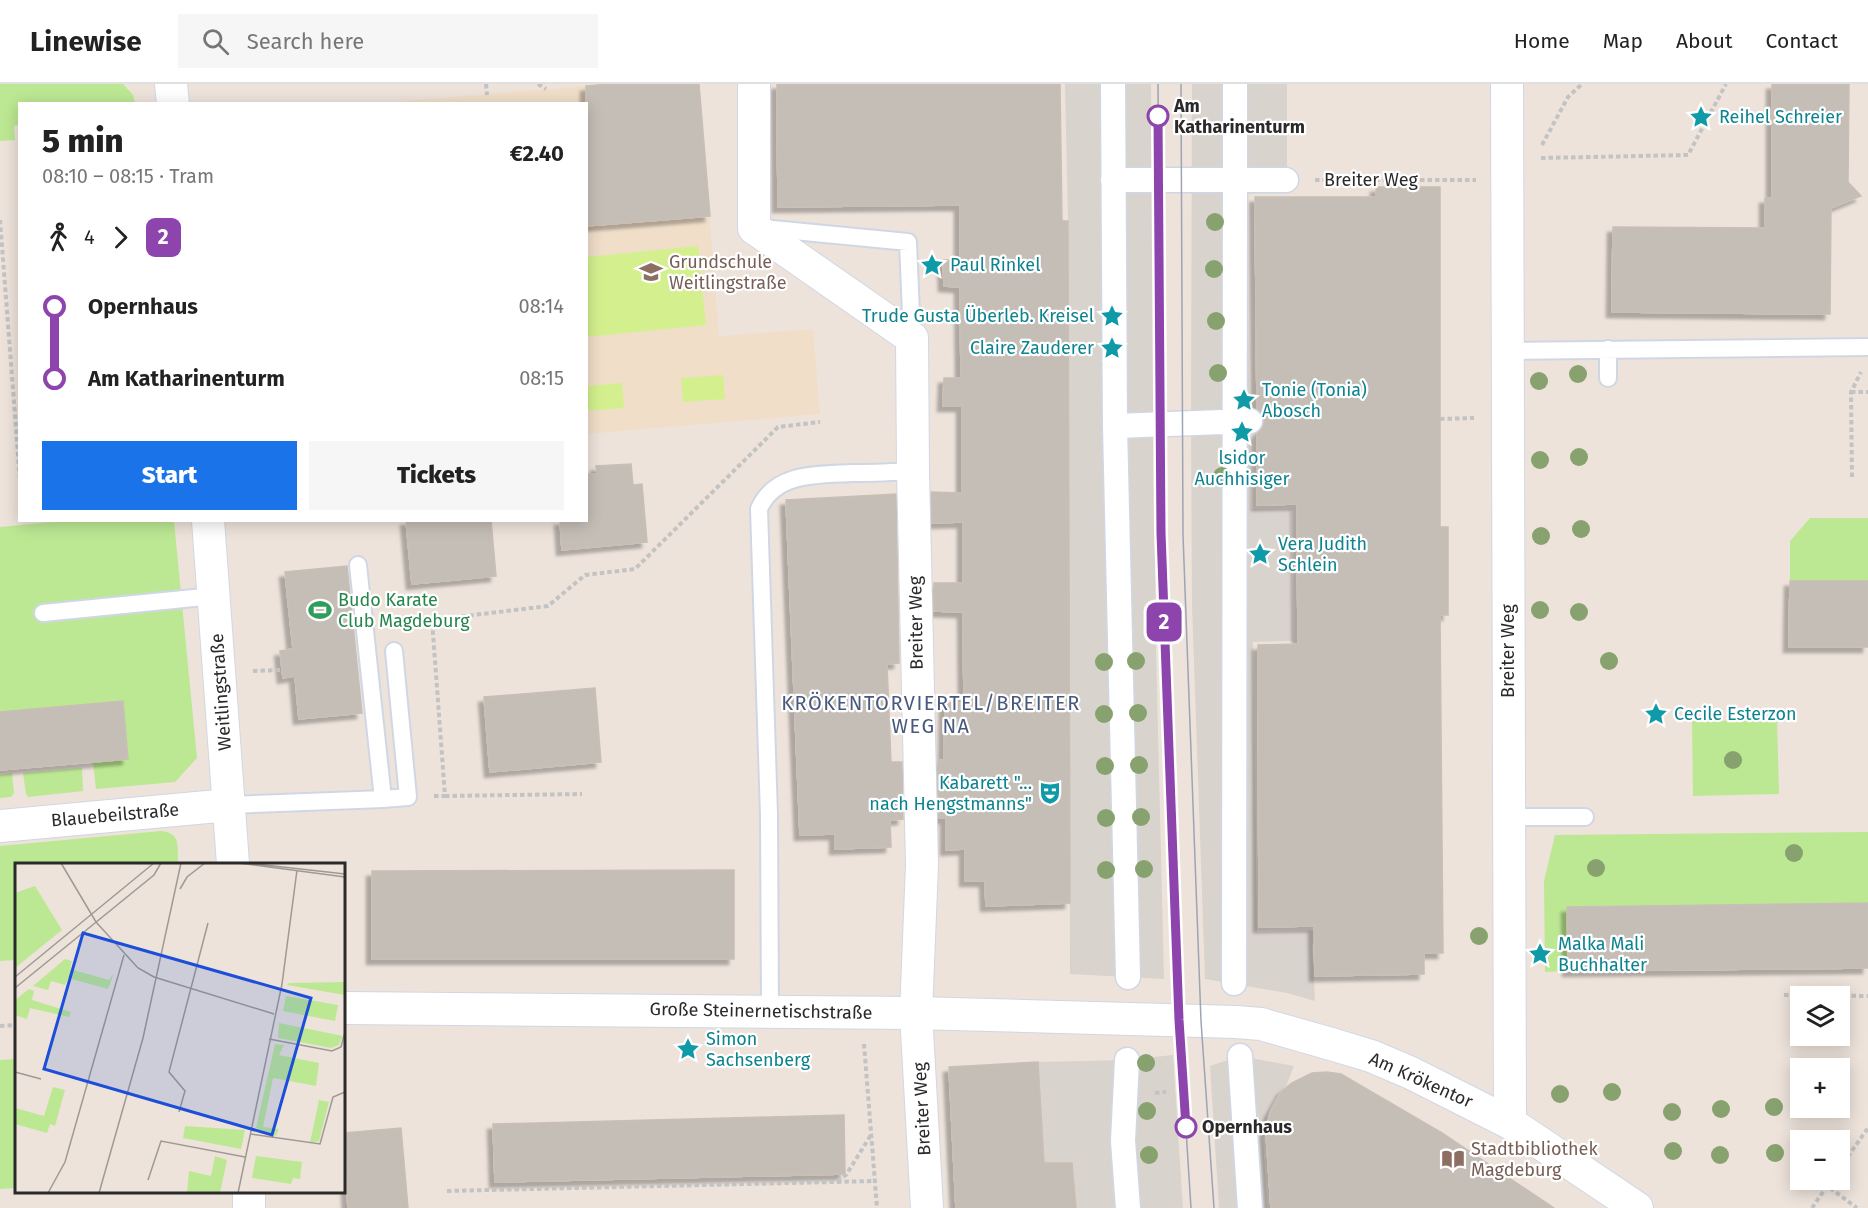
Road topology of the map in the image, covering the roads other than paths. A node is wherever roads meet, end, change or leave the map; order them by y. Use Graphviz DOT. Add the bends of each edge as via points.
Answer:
graph roads {
  1 [pos="171,84"];
  2 [pos="754,84"];
  3 [pos="1113,84"];
  4 [pos="1235,84"];
  5 [pos="1507,84"];
  6 [pos="172,102"];
  7 [pos="1113,180"];
  8 [pos="1235,180"];
  9 [pos="1286,180"];
  10 [pos="754,228"];
  11 [pos="912,338"];
  12 [pos="1868,346"];
  13 [pos="1608,349"];
  14 [pos="1508,351"];
  15 [pos="1608,378"];
  16 [pos="1242,421"];
  17 [pos="1115,426"];
  18 [pos="913,471"];
  19 [pos="208,522"];
  20 [pos="358,566"];
  21 [pos="214,596"];
  22 [pos="43,613"];
  23 [pos="394,651"];
  24 [pos="384,799"];
  25 [pos="230,805"];
  26 [pos="1509,817"];
  27 [pos="1585,817"];
  28 [pos="0,826"];
  29 [pos="233,863"];
  30 [pos="1128,977"];
  31 [pos="1234,983"];
  32 [pos="345,1008"];
  33 [pos="770,1011"];
  34 [pos="916,1013"];
  35 [pos="1179,1020"];
  36 [pos="1240,1056"];
  37 [pos="1127,1060"];
  38 [pos="1510,1123"];
  39 [pos="927,1208"];
  40 [pos="1128,1208"];
  41 [pos="1250,1208"];
  42 [pos="1637,1208"];
  1 -- 6 [label="street"];
  2 -- 10 [label="street"];
  3 -- 7 [label="street"];
  4 -- 8 [label="street"];
  5 -- 14 [label="street, Breiter Weg" via="1516,165"];
  7 -- 8 [label="street"];
  7 -- 17 [label="street"];
  8 -- 9 [label="street"];
  8 -- 16 [label="street"];
  10 -- 11 [label="street"];
  10 -- 11 [label="lane" via="908,242"];
  11 -- 18 [label="street, Breiter Weg"];
  12 -- 13 [label="lane"];
  13 -- 14 [label="lane"];
  13 -- 15 [label="lane"];
  14 -- 26 [label="street, Breiter Weg"];
  16 -- 17 [label="street"];
  16 -- 31 [label="street"];
  17 -- 30 [label="street"];
  18 -- 33 [label="lane" via="798,477 771,491 759,509 769,816"];
  18 -- 34 [label="street, Breiter Weg" via="922,865"];
  19 -- 21 [label="street, Weitlingstraße"];
  20 -- 24 [label="lane"];
  21 -- 22 [label="lane"];
  21 -- 25 [label="street, Weitlingstraße"];
  23 -- 24 [label="lane" via="408,797"];
  24 -- 25 [label="lane"];
  25 -- 28 [label="street, Blauebeilstraße"];
  25 -- 29 [label="street, Weitlingstraße"];
  26 -- 27 [label="lane"];
  26 -- 38 [label="street, Breiter Weg"];
  32 -- 33 [label="street, Große Steinernetischstraße"];
  33 -- 34 [label="street, Große Steinernetischstraße"];
  34 -- 35 [label="street, Große Steinernetischstraße"];
  34 -- 39 [label="street, Breiter Weg"];
  35 -- 38 [label="street, Am Krökentor" via="1261,1024 1371,1056"];
  36 -- 41 [label="street"];
  37 -- 40 [label="street" via="1123,1141"];
  38 -- 42 [label="street, Am Krökentor"];
}
